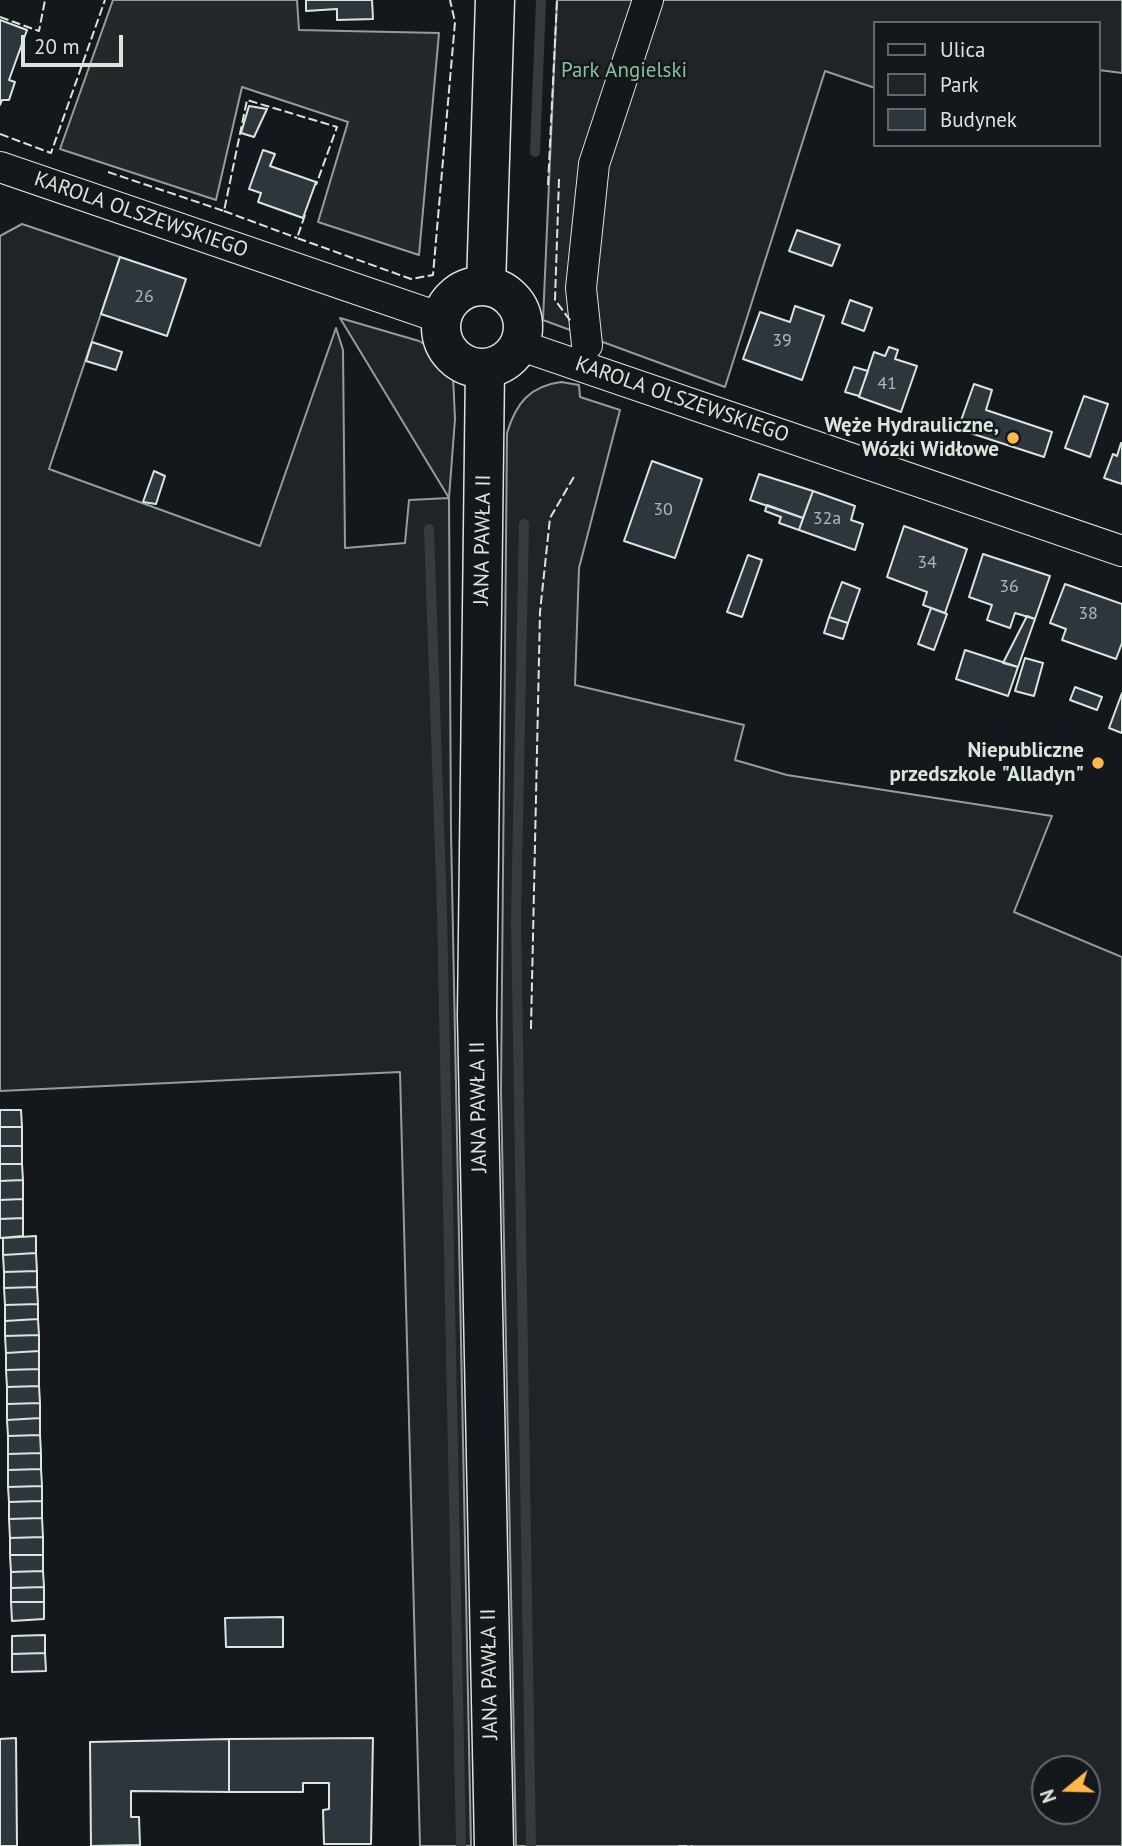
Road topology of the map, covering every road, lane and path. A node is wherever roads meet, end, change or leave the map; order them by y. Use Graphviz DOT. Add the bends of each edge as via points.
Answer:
graph roads {
  1 [pos="495,0"];
  2 [pos="648,0"];
  3 [pos="7,176"];
  4 [pos="486,286"];
  5 [pos="442,318"];
  6 [pos="519,345"];
  7 [pos="587,345"];
  8 [pos="485,368"];
  9 [pos="1122,551"];
  10 [pos="494,1846"];
  1 -- 4 [label="main road"];
  2 -- 7 [label="street" via="594,164 581,288"];
  3 -- 5 [label="street, KAROLA OLSZEWSKIEGO"];
  4 -- 5 [label="main road" via="453,298"];
  4 -- 6 [label="main road" via="506,294 520,312"];
  5 -- 8 [label="main road" via="441,334 456,360"];
  6 -- 8 [label="main road" via="505,361"];
  6 -- 9 [label="street, KAROLA OLSZEWSKIEGO"];
  8 -- 10 [label="main road, JANA PAWŁA II" via="477,1015"];
}
